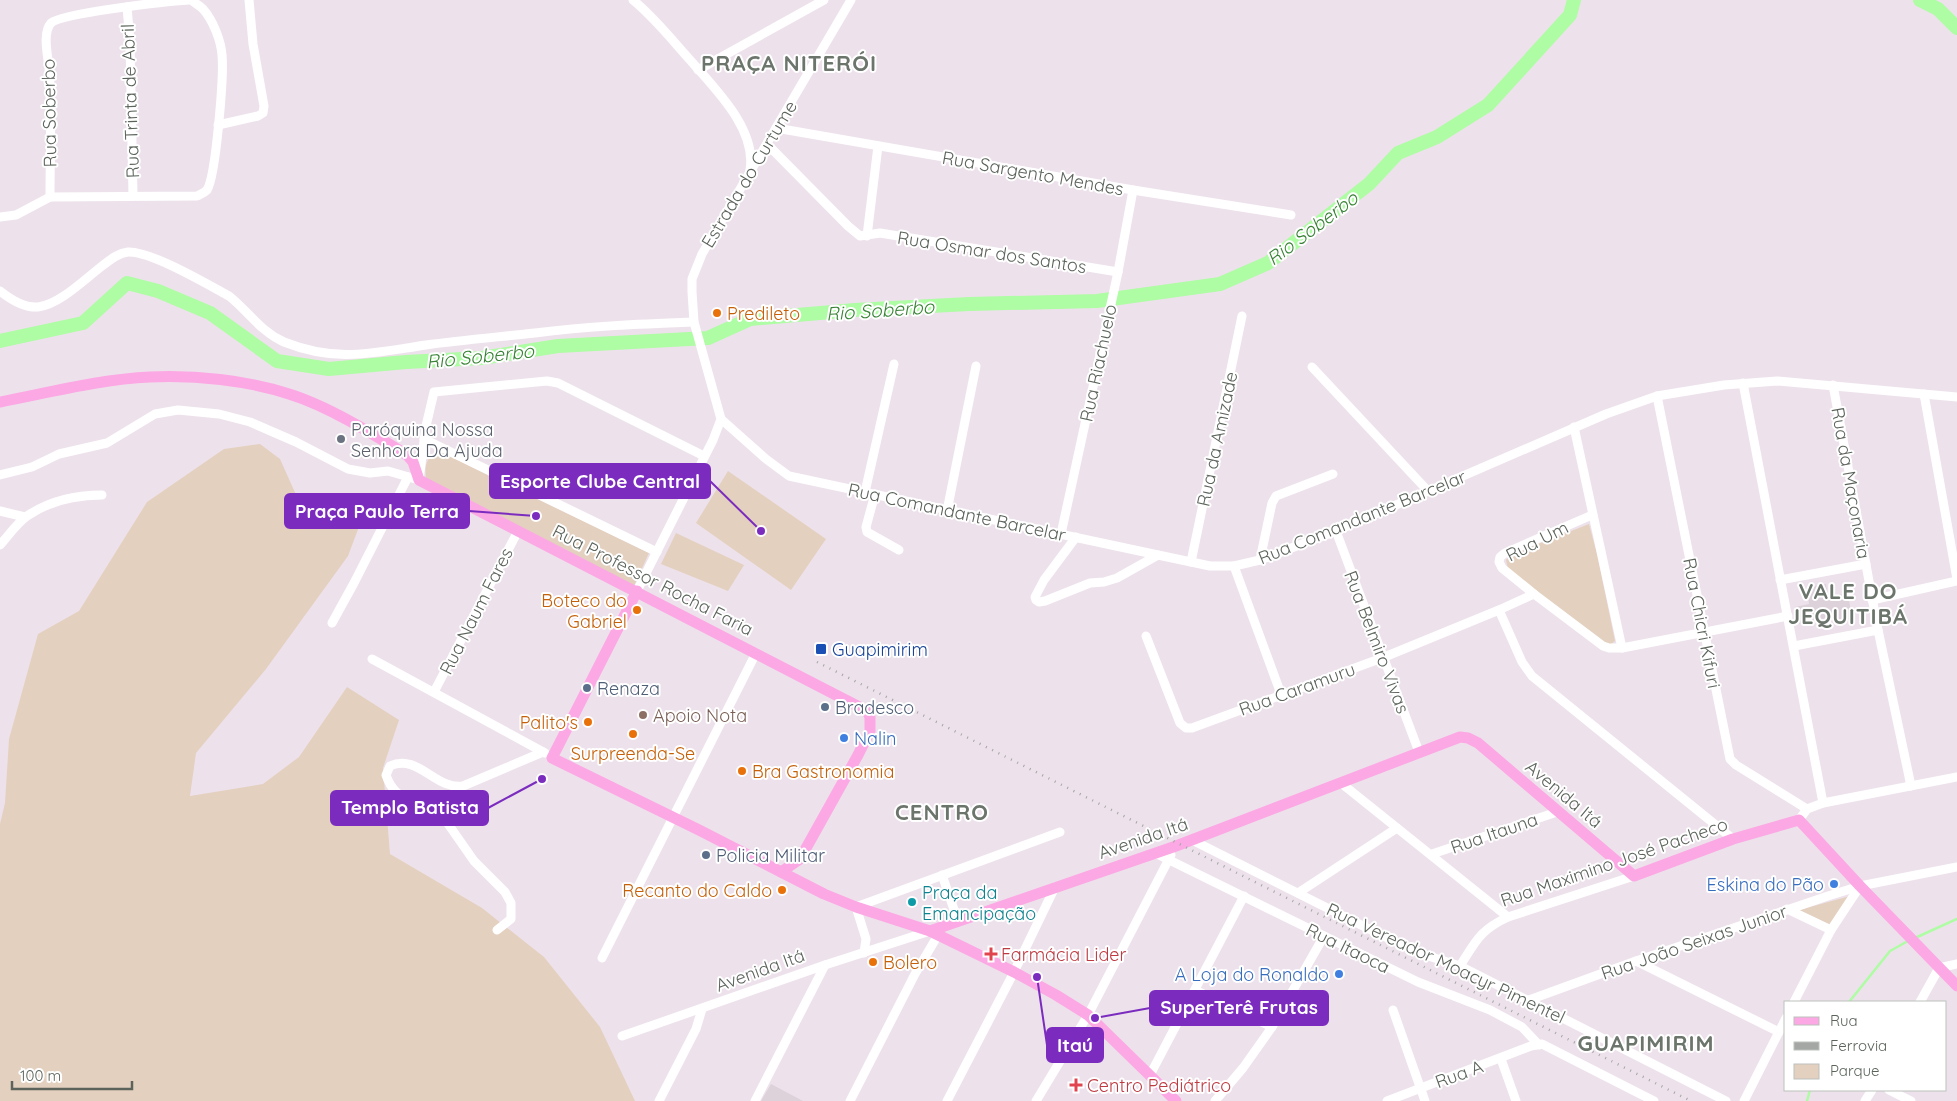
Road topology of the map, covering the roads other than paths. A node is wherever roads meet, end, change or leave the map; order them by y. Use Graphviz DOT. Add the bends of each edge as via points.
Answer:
graph roads {
  1 [pos="190,0"];
  2 [pos="249,0"];
  3 [pos="633,0"];
  4 [pos="824,0"];
  5 [pos="852,0"];
  6 [pos="127,7"];
  7 [pos="698,70"];
  8 [pos="218,125"];
  9 [pos="776,128"];
  10 [pos="767,144"];
  11 [pos="878,146"];
  12 [pos="755,156"];
  13 [pos="1133,190"];
  14 [pos="133,196"];
  15 [pos="50,197"];
  16 [pos="1291,215"];
  17 [pos="0,217"];
  18 [pos="867,236"];
  19 [pos="1118,272"];
  20 [pos="0,291"];
  21 [pos="1242,316"];
  22 [pos="694,322"];
  23 [pos="894,364"];
  24 [pos="976,366"];
  25 [pos="1312,368"];
  26 [pos="1743,383"];
  27 [pos="1833,385"];
  28 [pos="1924,394"];
  29 [pos="1657,396"];
  30 [pos="1957,397"];
  31 [pos="0,402"];
  32 [pos="721,419"];
  33 [pos="1574,427"];
  34 [pos="424,439"];
  35 [pos="423,451"];
  36 [pos="407,455"];
  37 [pos="704,456"];
  38 [pos="0,474"];
  39 [pos="1334,474"];
  40 [pos="414,478"];
  41 [pos="1428,491"];
  42 [pos="865,492"];
  43 [pos="875,494"];
  44 [pos="102,495"];
  45 [pos="0,511"];
  46 [pos="947,511"];
  47 [pos="1592,515"];
  48 [pos="26,517"];
  49 [pos="518,531"];
  50 [pos="1336,532"];
  51 [pos="1061,534"];
  52 [pos="1076,537"];
  53 [pos="0,545"];
  54 [pos="1954,545"];
  55 [pos="898,550"];
  56 [pos="657,552"];
  57 [pos="1158,555"];
  58 [pos="1260,560"];
  59 [pos="1192,562"];
  60 [pos="1866,564"];
  61 [pos="1234,566"];
  62 [pos="1780,580"];
  63 [pos="1957,580"];
  64 [pos="636,591"];
  65 [pos="1534,594"];
  66 [pos="1872,600"];
  67 [pos="1499,610"];
  68 [pos="1788,616"];
  69 [pos="332,623"];
  70 [pos="1878,630"];
  71 [pos="1703,632"];
  72 [pos="1146,636"];
  73 [pos="1794,646"];
  74 [pos="1622,648"];
  75 [pos="756,653"];
  76 [pos="1382,658"];
  77 [pos="372,659"];
  78 [pos="434,692"];
  79 [pos="1281,694"];
  80 [pos="1419,752"];
  81 [pos="548,755"];
  82 [pos="1957,777"];
  83 [pos="1341,783"];
  84 [pos="1912,786"];
  85 [pos="1823,803"];
  86 [pos="1807,809"];
  87 [pos="1557,812"];
  88 [pos="672,816"];
  89 [pos="1799,820"];
  90 [pos="1397,828"];
  91 [pos="1060,832"];
  92 [pos="1733,838"];
  93 [pos="1192,840"];
  94 [pos="1176,846"];
  95 [pos="1155,853"];
  96 [pos="1432,854"];
  97 [pos="800,859"];
  98 [pos="1168,859"];
  99 [pos="1957,867"];
  100 [pos="781,872"];
  101 [pos="942,875"];
  102 [pos="1634,876"];
  103 [pos="799,881"];
  104 [pos="1860,886"];
  105 [pos="1055,888"];
  106 [pos="1298,893"];
  107 [pos="1244,896"];
  108 [pos="856,907"];
  109 [pos="1787,909"];
  110 [pos="1508,917"];
  111 [pos="958,921"];
  112 [pos="497,930"];
  113 [pos="1831,930"];
  114 [pos="934,933"];
  115 [pos="1324,936"];
  116 [pos="915,937"];
  117 [pos="866,939"];
  118 [pos="878,949"];
  119 [pos="927,951"];
  120 [pos="864,953"];
  121 [pos="602,958"];
  122 [pos="1636,961"];
  123 [pos="1957,964"];
  124 [pos="825,965"];
  125 [pos="1460,966"];
  126 [pos="1940,968"];
  127 [pos="1014,972"];
  128 [pos="1957,986"];
  129 [pos="1194,990"];
  130 [pos="1529,1000"];
  131 [pos="1795,1001"];
  132 [pos="1921,1001"];
  133 [pos="702,1009"];
  134 [pos="1394,1010"];
  135 [pos="1088,1015"];
  136 [pos="1784,1022"];
  137 [pos="1272,1026"];
  138 [pos="1779,1032"];
  139 [pos="622,1036"];
  140 [pos="1535,1045"];
  141 [pos="1501,1059"];
  142 [pos="1150,1075"];
  143 [pos="1420,1089"];
  144 [pos="1891,1091"];
  145 [pos="659,1101"];
  146 [pos="755,1101"];
  147 [pos="850,1101"];
  148 [pos="947,1101"];
  149 [pos="1036,1101"];
  150 [pos="1176,1101"];
  151 [pos="1216,1101"];
  152 [pos="1387,1101"];
  153 [pos="1425,1101"];
  154 [pos="1516,1101"];
  155 [pos="1654,1101"];
  156 [pos="1726,1101"];
  157 [pos="1744,1101"];
  158 [pos="1911,1101"];
  1 -- 6 [label="street"];
  1 -- 8 [label="street" via="204,9 222,56"];
  2 -- 8 [label="street" via="263,113"];
  3 -- 7 [label="street"];
  4 -- 7 [label="street"];
  5 -- 9 [label="street, Estrada do Curtume"];
  6 -- 14 [label="street, Rua Trinta de Abril"];
  6 -- 15 [label="street, Rua Soberbo" via="58,19 48,28"];
  7 -- 12 [label="street" via="737,118"];
  8 -- 14 [label="street" via="211,180 203,194"];
  9 -- 10 [label="street, Estrada do Curtume"];
  9 -- 11 [label="street, Rua Sargento Mendes"];
  10 -- 12 [label="street, Estrada do Curtume"];
  10 -- 18 [label="street" via="848,226 860,236"];
  11 -- 13 [label="street, Rua Sargento Mendes"];
  11 -- 18 [label="street"];
  12 -- 22 [label="street, Estrada do Curtume" via="750,172 696,266 692,279"];
  13 -- 16 [label="street, Rua Sargento Mendes"];
  13 -- 19 [label="street, Rua Riachuelo"];
  14 -- 15 [label="street"];
  15 -- 17 [label="street" via="16,215"];
  18 -- 19 [label="street, Rua Osmar dos Santos" via="880,233"];
  19 -- 51 [label="street, Rua Riachuelo"];
  20 -- 22 [label="street" via="23,304 47,305 112,258 122,253 144,254 229,296 274,337 331,355 374,354 541,332"];
  21 -- 59 [label="street, Rua da Amizade"];
  22 -- 32 [label="street, Estrada do Curtume"];
  23 -- 42 [label="street"];
  24 -- 46 [label="street"];
  25 -- 41 [label="street"];
  26 -- 27 [label="street, Rua Comandante Barcelar" via="1777,381"];
  26 -- 29 [label="street, Rua Comandante Barcelar"];
  26 -- 62 [label="street"];
  27 -- 28 [label="street, Rua Comandante Barcelar"];
  27 -- 60 [label="street, Rua da Maçonaria"];
  28 -- 30 [label="street, Rua Comandante Barcelar"];
  28 -- 54 [label="street"];
  29 -- 33 [label="street, Rua Comandante Barcelar"];
  29 -- 71 [label="street, Rua Chicri Kifuri"];
  31 -- 36 [label="main road" via="121,380 202,378 290,394 315,404"];
  32 -- 37 [label="street"];
  32 -- 42 [label="street, Rua Comandante Barcelar" via="789,476"];
  33 -- 41 [label="street, Rua Comandante Barcelar"];
  33 -- 47 [label="street"];
  34 -- 35 [label="street"];
  34 -- 37 [label="street" via="434,392 547,381 558,383"];
  34 -- 56 [label="street"];
  35 -- 36 [label="street"];
  35 -- 40 [label="street"];
  36 -- 40 [label="main road" via="414,462"];
  37 -- 56 [label="street"];
  38 -- 40 [label="street, Rua Professor Rocha Faria" via="32,467 59,454 107,443 155,414 178,410 219,414 250,422 348,469 388,471"];
  39 -- 58 [label="street" via="1276,496"];
  40 -- 49 [label="main road, Rua Professor Rocha Faria"];
  40 -- 69 [label="street"];
  41 -- 50 [label="street, Rua Comandante Barcelar"];
  42 -- 43 [label="street, Rua Comandante Barcelar"];
  43 -- 46 [label="street, Rua Comandante Barcelar"];
  43 -- 55 [label="street" via="866,532"];
  44 -- 48 [label="street" via="69,498 40,508"];
  45 -- 48 [label="street"];
  46 -- 51 [label="street, Rua Comandante Barcelar"];
  47 -- 65 [label="street, Rua Um" via="1500,557 1502,568"];
  47 -- 74 [label="street"];
  48 -- 53 [label="street"];
  49 -- 64 [label="main road, Rua Professor Rocha Faria"];
  49 -- 78 [label="street, Rua Naum Fares"];
  50 -- 58 [label="street, Rua Comandante Barcelar"];
  50 -- 76 [label="street, Rua Belmiro Vivas"];
  51 -- 52 [label="street, Rua Comandante Barcelar"];
  52 -- 57 [label="street, Rua Comandante Barcelar"];
  52 -- 57 [label="street" via="1044,580 1035,597 1039,602 1117,578"];
  54 -- 63 [label="street"];
  56 -- 64 [label="street"];
  57 -- 59 [label="street, Rua Comandante Barcelar"];
  58 -- 61 [label="street, Rua Comandante Barcelar"];
  59 -- 61 [label="street, Rua Comandante Barcelar"];
  60 -- 62 [label="street"];
  60 -- 66 [label="street, Rua da Maçonaria"];
  61 -- 79 [label="street"];
  62 -- 68 [label="street"];
  63 -- 66 [label="street"];
  64 -- 75 [label="main road, Rua Professor Rocha Faria"];
  64 -- 81 [label="main road"];
  65 -- 67 [label="street, Rua Caramuru"];
  65 -- 74 [label="street" via="1603,646"];
  66 -- 70 [label="street, Rua da Maçonaria"];
  67 -- 76 [label="street, Rua Caramuru"];
  67 -- 92 [label="street" via="1522,662 1532,676"];
  68 -- 71 [label="street"];
  68 -- 73 [label="street"];
  70 -- 73 [label="street"];
  70 -- 84 [label="street, Rua da Maçonaria"];
  71 -- 74 [label="street"];
  71 -- 86 [label="street, Rua Chicri Kifuri" via="1732,762"];
  72 -- 79 [label="street, Rua Caramuru" via="1180,723 1186,728"];
  73 -- 85 [label="street"];
  75 -- 88 [label="street"];
  75 -- 97 [label="main road, Rua Professor Rocha Faria" via="867,711 870,724 866,740"];
  76 -- 79 [label="street, Rua Caramuru"];
  76 -- 80 [label="street, Rua Belmiro Vivas"];
  77 -- 78 [label="street"];
  78 -- 81 [label="street"];
  80 -- 83 [label="main road, Avenida Itá"];
  80 -- 87 [label="main road, Avenida Itá" via="1449,740 1468,738 1478,743"];
  81 -- 88 [label="main road"];
  81 -- 112 [label="street" via="456,787 406,762 390,766 386,775 392,788 401,795 430,798 474,861 505,892 512,903 511,919"];
  82 -- 84 [label="street"];
  83 -- 90 [label="street"];
  83 -- 93 [label="main road, Avenida Itá"];
  84 -- 85 [label="street"];
  85 -- 86 [label="street"];
  86 -- 89 [label="street"];
  87 -- 96 [label="street, Rua Itauna"];
  87 -- 102 [label="main road, Avenida Itá"];
  88 -- 100 [label="main road"];
  88 -- 121 [label="street"];
  89 -- 92 [label="main road, Rua Maximino José Pacheco"];
  89 -- 104 [label="main road"];
  90 -- 96 [label="street"];
  90 -- 106 [label="street"];
  91 -- 101 [label="street"];
  92 -- 102 [label="main road, Rua Maximino José Pacheco"];
  93 -- 94 [label="main road, Avenida Itá"];
  93 -- 106 [label="street, Rua Vereador Moacyr Pimentel"];
  94 -- 95 [label="main road, Avenida Itá"];
  94 -- 98 [label="street"];
  95 -- 98 [label="street, Rua Itaoca"];
  95 -- 105 [label="main road, Avenida Itá"];
  96 -- 110 [label="street"];
  97 -- 100 [label="main road"];
  97 -- 103 [label="main road"];
  98 -- 107 [label="street, Rua Itaoca"];
  98 -- 135 [label="street"];
  99 -- 104 [label="street, Rua João Seixas Junior"];
  100 -- 103 [label="main road"];
  101 -- 108 [label="street"];
  101 -- 111 [label="street"];
  102 -- 110 [label="street, Rua Maximino José Pacheco"];
  103 -- 108 [label="main road"];
  104 -- 109 [label="street, Rua João Seixas Junior"];
  104 -- 113 [label="street"];
  104 -- 126 [label="main road"];
  105 -- 111 [label="main road, Avenida Itá"];
  105 -- 127 [label="street"];
  106 -- 125 [label="street, Rua Vereador Moacyr Pimentel" via="1422,954"];
  107 -- 115 [label="street, Rua Itaoca"];
  107 -- 129 [label="street"];
  108 -- 114 [label="main road"];
  108 -- 117 [label="street"];
  109 -- 113 [label="street"];
  109 -- 122 [label="street, Rua João Seixas Junior"];
  110 -- 125 [label="street, Rua Maximino José Pacheco" via="1481,934"];
  111 -- 114 [label="main road, Avenida Itá"];
  113 -- 131 [label="street"];
  114 -- 116 [label="street, Avenida Itá"];
  114 -- 119 [label="street"];
  114 -- 127 [label="main road"];
  115 -- 137 [label="street"];
  115 -- 140 [label="street, Rua Itaoca" via="1418,982 1490,1010 1522,1027"];
  116 -- 118 [label="street, Avenida Itá"];
  116 -- 119 [label="street" via="926,940"];
  117 -- 118 [label="street"];
  117 -- 120 [label="street"];
  118 -- 120 [label="street, Avenida Itá"];
  119 -- 147 [label="street"];
  120 -- 124 [label="street, Avenida Itá"];
  122 -- 130 [label="street, Rua João Seixas Junior"];
  122 -- 138 [label="street"];
  123 -- 126 [label="street"];
  124 -- 133 [label="street, Avenida Itá"];
  124 -- 146 [label="street"];
  125 -- 130 [label="street, Rua Vereador Moacyr Pimentel"];
  126 -- 128 [label="main road"];
  126 -- 132 [label="street"];
  127 -- 135 [label="main road"];
  127 -- 148 [label="street"];
  129 -- 137 [label="street"];
  129 -- 142 [label="street"];
  130 -- 156 [label="street, Rua Vereador Moacyr Pimentel"];
  133 -- 139 [label="street, Avenida Itá"];
  133 -- 145 [label="street" via="696,1029"];
  134 -- 143 [label="street"];
  135 -- 142 [label="main road"];
  135 -- 149 [label="street"];
  136 -- 138 [label="street"];
  137 -- 151 [label="street"];
  138 -- 157 [label="street"];
  140 -- 141 [label="street, Rua A"];
  140 -- 155 [label="street, Rua Itaoca"];
  141 -- 143 [label="street, Rua A"];
  141 -- 154 [label="street"];
  142 -- 150 [label="main road"];
  143 -- 152 [label="street, Rua A"];
  143 -- 153 [label="street"];
  144 -- 158 [label="street"];
}
